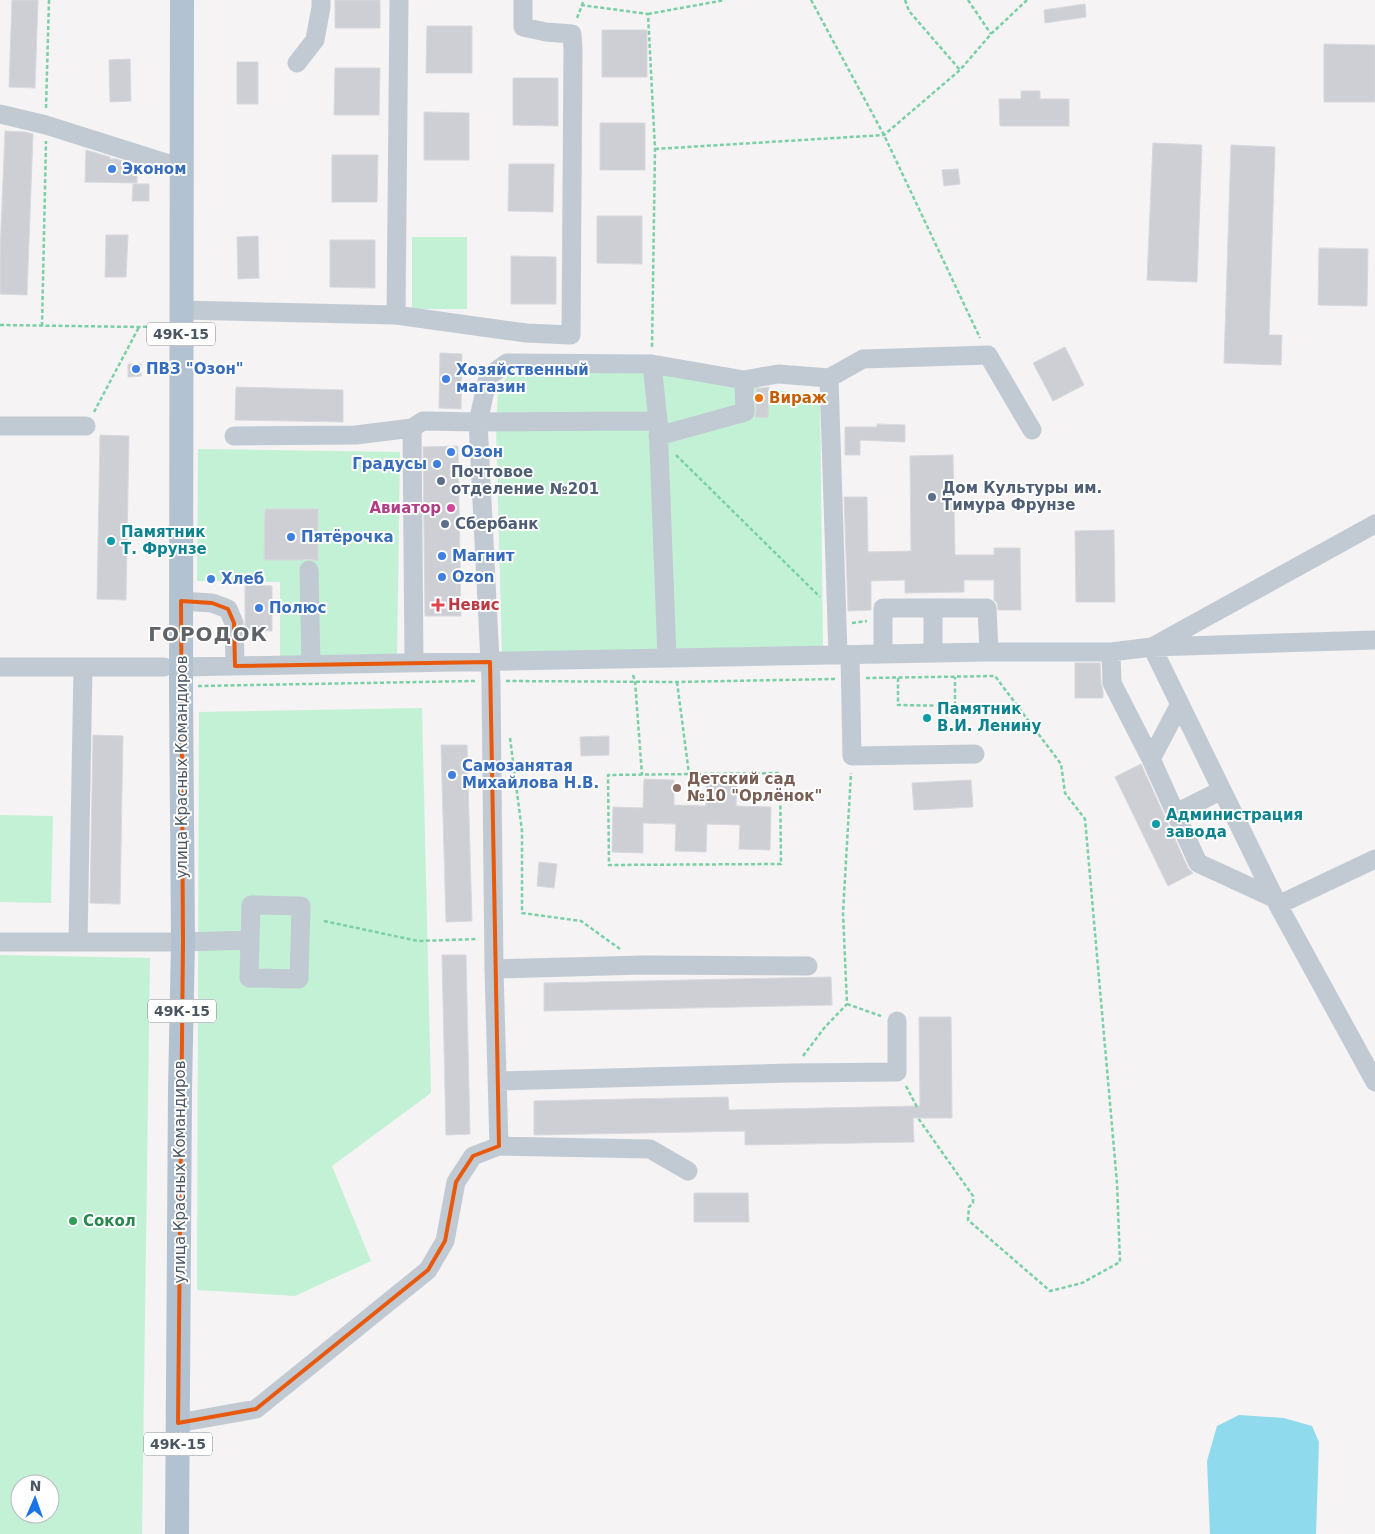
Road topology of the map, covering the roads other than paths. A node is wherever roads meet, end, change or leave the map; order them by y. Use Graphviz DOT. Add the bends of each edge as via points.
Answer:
graph roads {
  1 [pos="182,0"];
  2 [pos="321,0"];
  3 [pos="399,0"];
  4 [pos="523,0"];
  5 [pos="297,63"];
  6 [pos="0,114"];
  7 [pos="182,168"];
  8 [pos="182,310"];
  9 [pos="396,316"];
  10 [pos="652,364"];
  11 [pos="829,378"];
  12 [pos="744,380"];
  13 [pos="478,422"];
  14 [pos="0,426"];
  15 [pos="86,426"];
  16 [pos="412,428"];
  17 [pos="658,429"];
  18 [pos="1032,430"];
  19 [pos="234,436"];
  20 [pos="1375,524"];
  21 [pos="309,570"];
  22 [pos="181,601"];
  23 [pos="933,608"];
  24 [pos="1375,640"];
  25 [pos="1152,647"];
  26 [pos="989,652"];
  27 [pos="1111,652"];
  28 [pos="882,654"];
  29 [pos="933,654"];
  30 [pos="844,655"];
  31 [pos="667,658"];
  32 [pos="490,662"];
  33 [pos="414,663"];
  34 [pos="310,665"];
  35 [pos="235,666"];
  36 [pos="0,667"];
  37 [pos="83,667"];
  38 [pos="172,667"];
  39 [pos="1180,704"];
  40 [pos="975,754"];
  41 [pos="1151,759"];
  42 [pos="1222,790"];
  43 [pos="1176,813"];
  44 [pos="1375,859"];
  45 [pos="1276,902"];
  46 [pos="250,940"];
  47 [pos="0,942"];
  48 [pos="78,942"];
  49 [pos="183,942"];
  50 [pos="808,966"];
  51 [pos="494,969"];
  52 [pos="897,1021"];
  53 [pos="498,1081"];
  54 [pos="1375,1082"];
  55 [pos="499,1146"];
  56 [pos="688,1171"];
  57 [pos="178,1423"];
  58 [pos="177,1534"];
  1 -- 7 [label="main road, улица Красных Командиров / 49К-15"];
  2 -- 5 [label="street" via="315,40"];
  3 -- 9 [label="street"];
  4 -- 9 [label="street" via="523,27 572,34 571,335 526,333"];
  6 -- 7 [label="street" via="46,125"];
  7 -- 8 [label="main road, улица Красных Командиров / 49К-15"];
  8 -- 9 [label="street"];
  8 -- 22 [label="main road, улица Красных Командиров / 49К-15"];
  10 -- 12 [label="street"];
  10 -- 13 [label="street" via="507,363 488,377"];
  10 -- 17 [label="street"];
  11 -- 12 [label="street" via="778,374"];
  11 -- 18 [label="street" via="864,359 988,355"];
  11 -- 30 [label="street" via="836,613"];
  12 -- 17 [label="street" via="745,412"];
  13 -- 16 [label="street" via="423,421"];
  13 -- 17 [label="street"];
  13 -- 32 [label="street"];
  14 -- 15 [label="street"];
  16 -- 19 [label="street" via="356,435"];
  16 -- 33 [label="street"];
  17 -- 31 [label="street"];
  20 -- 25 [label="street"];
  21 -- 34 [label="street"];
  22 -- 35 [label="street" via="212,603 228,610 234,623"];
  22 -- 38 [label="main road, улица Красных Командиров / 49К-15"];
  23 -- 26 [label="street" via="987,608"];
  23 -- 28 [label="street" via="883,608"];
  23 -- 29 [label="street"];
  24 -- 25 [label="street"];
  25 -- 27 [label="street"];
  25 -- 39 [label="street"];
  26 -- 27 [label="street"];
  26 -- 29 [label="street"];
  27 -- 41 [label="street" via="1112,683"];
  28 -- 29 [label="street"];
  28 -- 30 [label="street"];
  30 -- 31 [label="street"];
  30 -- 40 [label="street" via="851,678 852,756"];
  31 -- 32 [label="street"];
  32 -- 33 [label="street"];
  32 -- 51 [label="street"];
  33 -- 34 [label="street"];
  34 -- 35 [label="street"];
  35 -- 38 [label="street"];
  36 -- 37 [label="street"];
  37 -- 38 [label="street"];
  37 -- 48 [label="street"];
  38 -- 49 [label="main road, улица Красных Командиров / 49К-15"];
  39 -- 41 [label="street"];
  39 -- 42 [label="street"];
  41 -- 43 [label="street"];
  42 -- 43 [label="street"];
  42 -- 45 [label="street"];
  43 -- 45 [label="street" via="1198,863"];
  44 -- 45 [label="street"];
  45 -- 54 [label="street"];
  46 -- 46 [label="street" via="251,905 301,906 299,979 249,978"];
  46 -- 49 [label="street"];
  47 -- 48 [label="street"];
  48 -- 49 [label="street"];
  49 -- 57 [label="main road, улица Красных Командиров / 49К-15"];
  50 -- 51 [label="street" via="643,965"];
  51 -- 53 [label="street"];
  52 -- 53 [label="street" via="897,1072"];
  53 -- 55 [label="street"];
  55 -- 56 [label="street" via="650,1149"];
  55 -- 57 [label="street" via="473,1156 456,1182 445,1241 428,1270 256,1409"];
  57 -- 58 [label="main road, улица Красных Командиров / 49К-15"];
}
